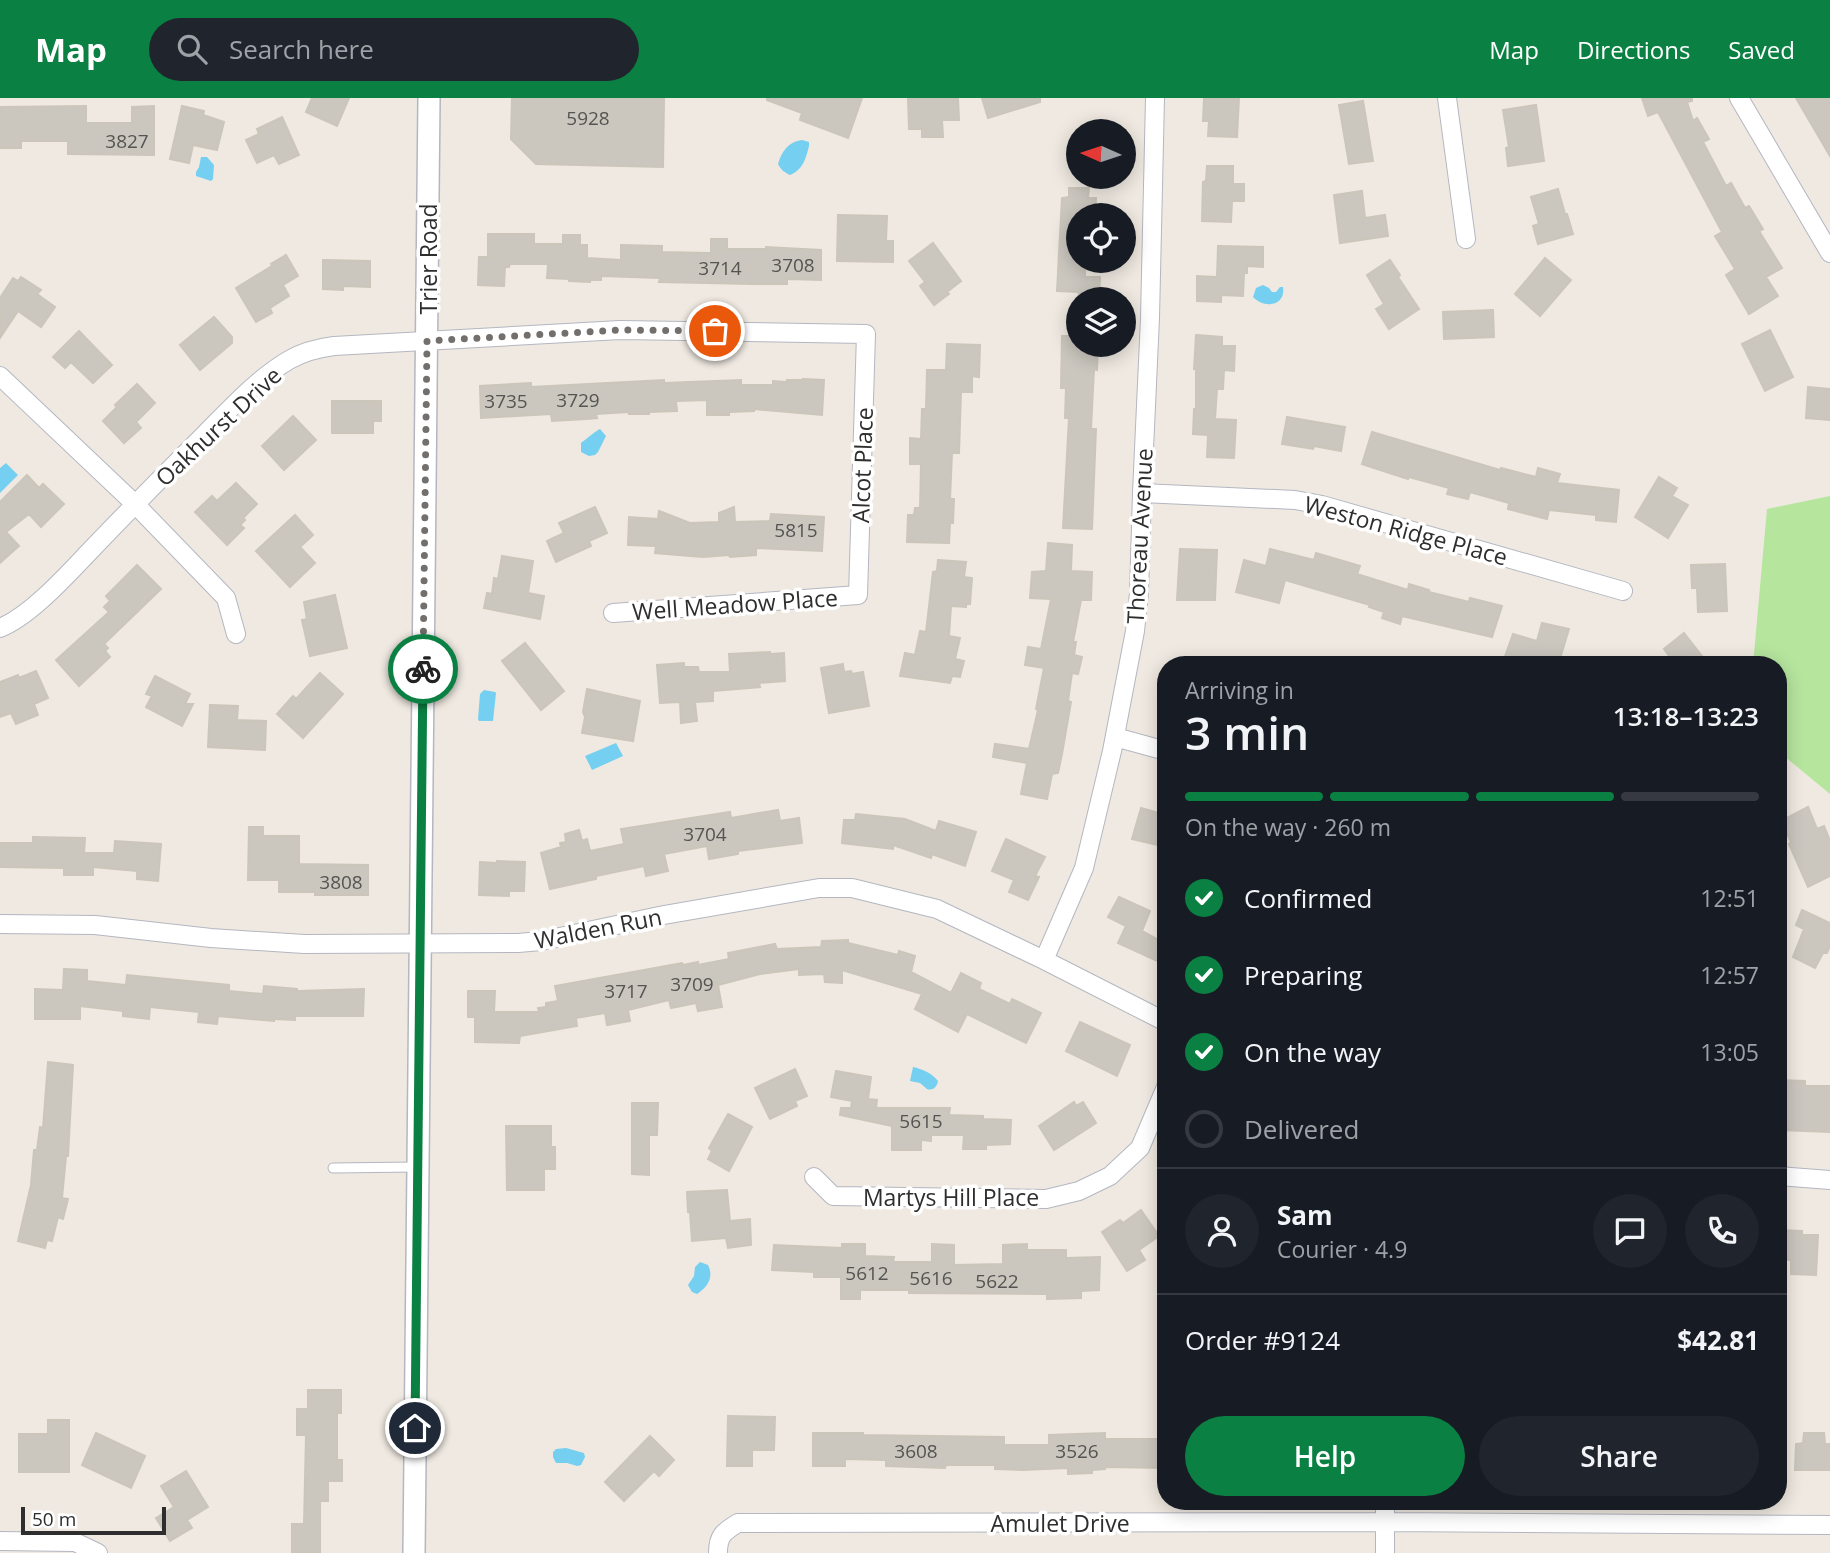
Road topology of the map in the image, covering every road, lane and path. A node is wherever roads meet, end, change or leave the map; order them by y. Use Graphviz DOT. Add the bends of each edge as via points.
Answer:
graph roads {
  1 [pos="429,98"];
  2 [pos="1154,98"];
  3 [pos="1447,98"];
  4 [pos="1739,98"];
  5 [pos="1466,239"];
  6 [pos="1830,253"];
  7 [pos="866,334"];
  8 [pos="427,341"];
  9 [pos="0,376"];
  10 [pos="1142,493"];
  11 [pos="135,504"];
  12 [pos="1623,592"];
  13 [pos="858,595"];
  14 [pos="613,613"];
  15 [pos="0,628"];
  16 [pos="236,634"];
  17 [pos="1115,737"];
  18 [pos="1157,749"];
  19 [pos="0,924"];
  20 [pos="421,942"];
  21 [pos="1044,960"];
  22 [pos="1157,1017"];
  23 [pos="1157,1108"];
  24 [pos="418,1167"];
  25 [pos="333,1168"];
  26 [pos="814,1177"];
  27 [pos="1787,1177"];
  28 [pos="1830,1180"];
  29 [pos="1385,1510"];
  30 [pos="1385,1522"];
  31 [pos="1830,1525"];
  32 [pos="0,1541"];
  33 [pos="718,1547"];
  34 [pos="98,1553"];
  35 [pos="414,1553"];
  36 [pos="1385,1553"];
  1 -- 8 [label="street, Trier Road"];
  2 -- 10 [label="street, Thoreau Avenue"];
  3 -- 5 [label="street"];
  4 -- 6 [label="street"];
  7 -- 8 [label="street, Oakhurst Drive" via="638,330"];
  7 -- 13 [label="street, Alcot Place"];
  8 -- 11 [label="street, Oakhurst Drive" via="334,346 289,360 252,387"];
  8 -- 20 [label="street, Trier Road"];
  9 -- 11 [label="street"];
  10 -- 12 [label="street, Weston Ridge Place" via="1322,505"];
  10 -- 17 [label="street, Thoreau Avenue" via="1135,631"];
  11 -- 15 [label="street, Oakhurst Drive" via="62,579"];
  11 -- 16 [label="street" via="226,598"];
  13 -- 14 [label="street, Well Meadow Place"];
  17 -- 18 [label="street"];
  17 -- 21 [label="street, Thoreau Avenue" via="1084,868"];
  19 -- 20 [label="street, Walden Run" via="95,925 304,944"];
  20 -- 21 [label="street, Walden Run" via="541,941 819,888 852,888 937,909"];
  20 -- 24 [label="street, Trier Road"];
  21 -- 22 [label="street, Walden Run"];
  23 -- 26 [label="street, Martys Hill Place" via="1140,1148 1110,1176 1079,1191 1046,1199 833,1196"];
  24 -- 25 [label="lane"];
  24 -- 35 [label="street, Trier Road"];
  27 -- 28 [label="street"];
  29 -- 30 [label="street"];
  30 -- 31 [label="street, Amulet Drive"];
  30 -- 33 [label="street, Amulet Drive" via="738,1523 727,1530"];
  30 -- 36 [label="street"];
  32 -- 34 [label="street" via="75,1542"];
}
